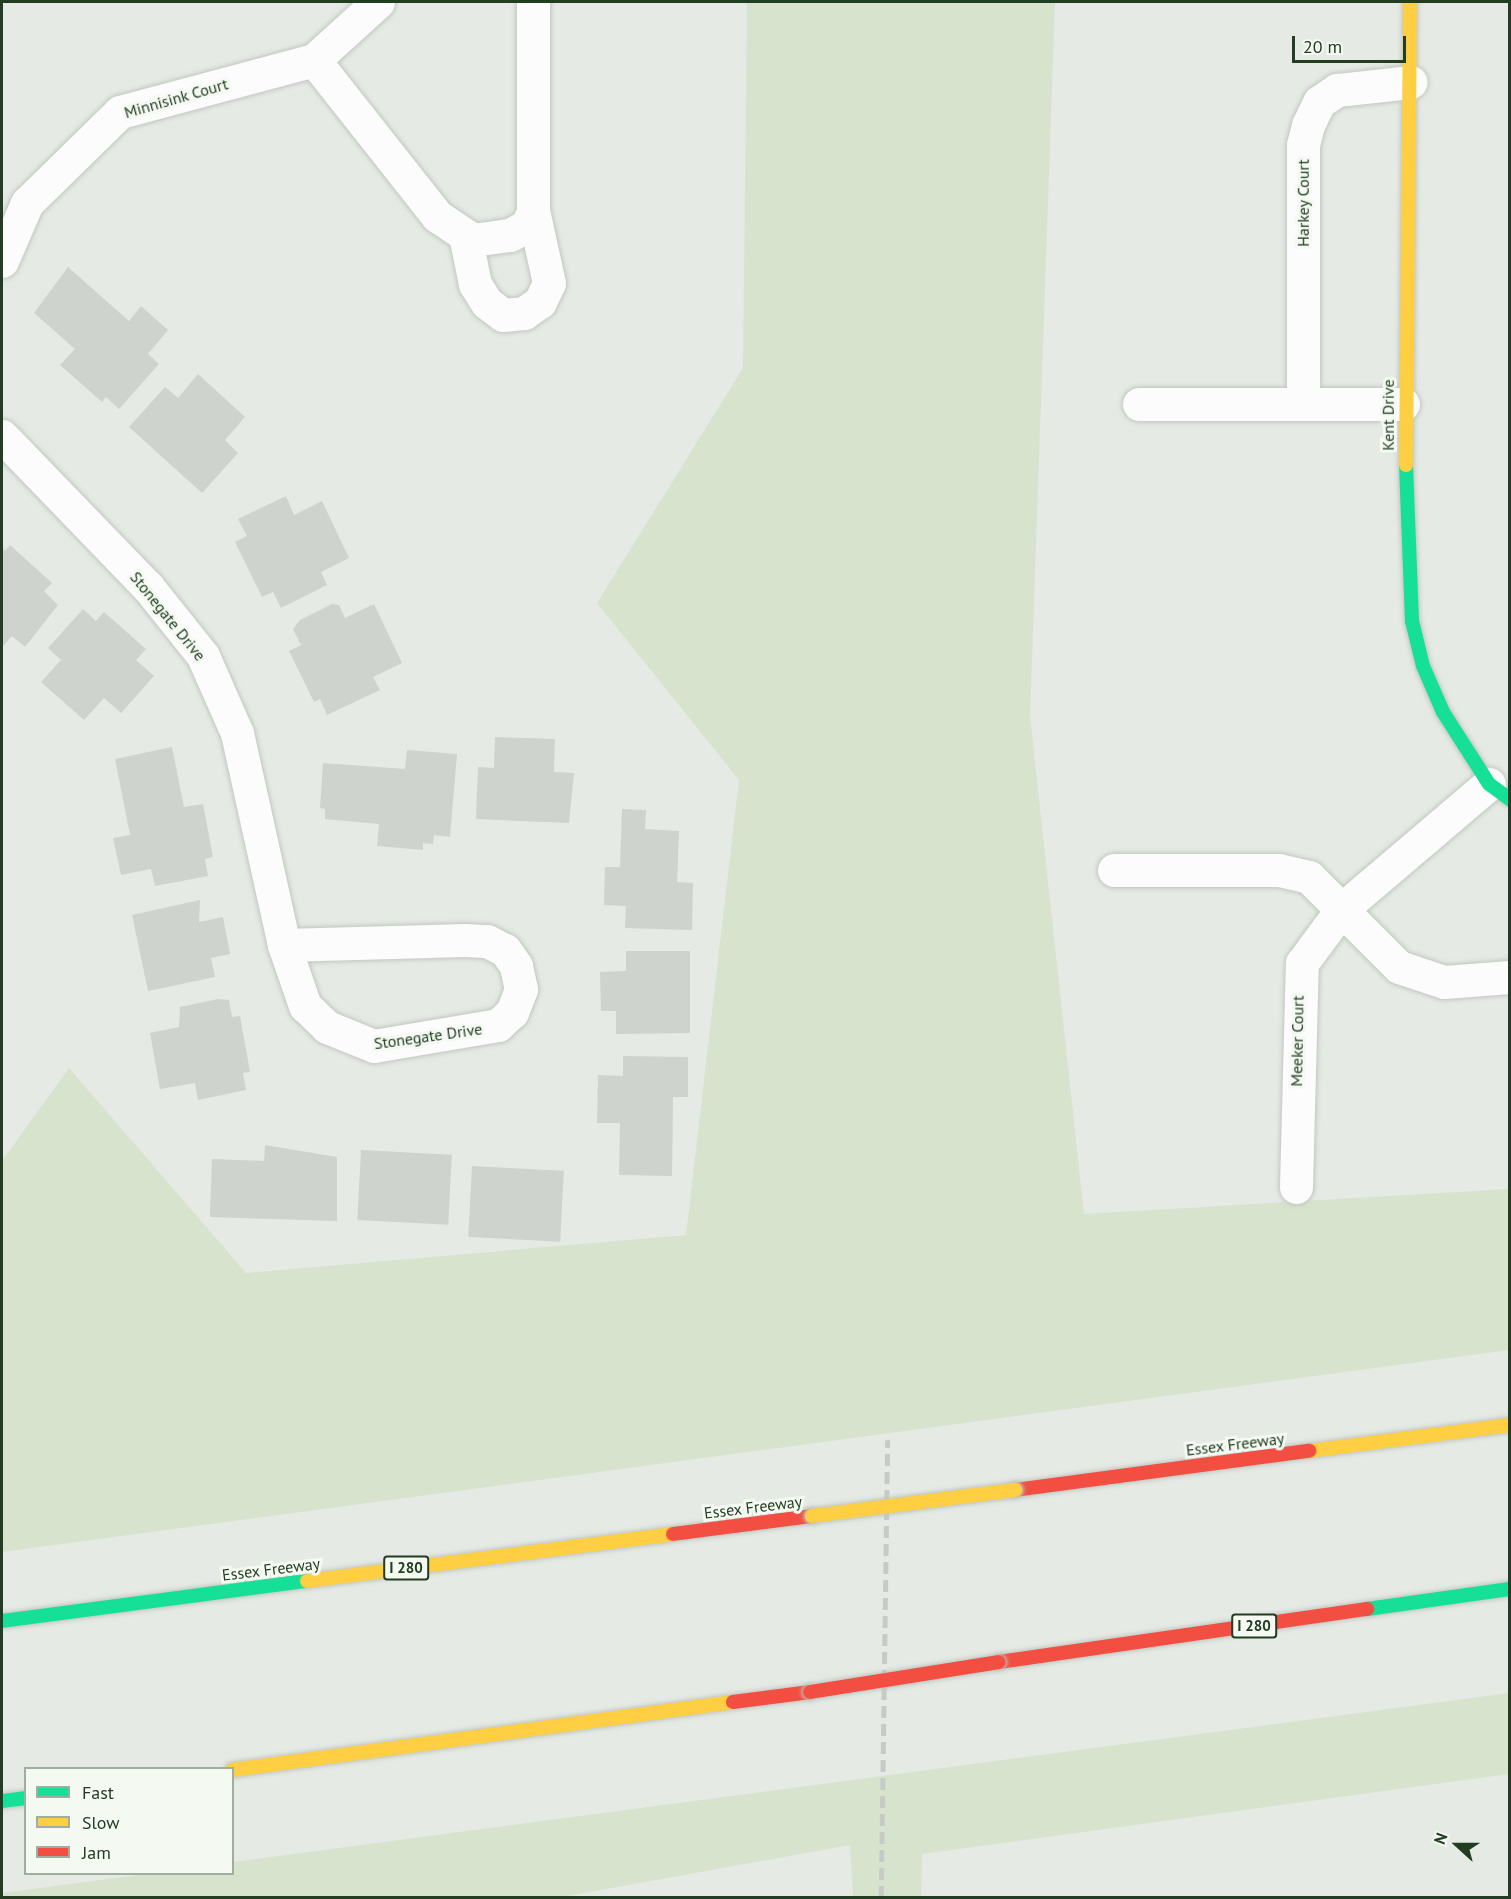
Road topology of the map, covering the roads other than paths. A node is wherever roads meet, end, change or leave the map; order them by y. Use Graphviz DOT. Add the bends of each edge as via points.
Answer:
graph roads {
  1 [pos="378,2"];
  2 [pos="533,2"];
  3 [pos="1410,2"];
  4 [pos="314,60"];
  5 [pos="1411,82"];
  6 [pos="533,210"];
  7 [pos="465,235"];
  8 [pos="2,261"];
  9 [pos="1139,404"];
  10 [pos="1303,404"];
  11 [pos="1403,404"];
  12 [pos="2,436"];
  13 [pos="1499,791"];
  14 [pos="1114,870"];
  15 [pos="1342,909"];
  16 [pos="284,945"];
  17 [pos="1509,976"];
  18 [pos="1296,1187"];
  19 [pos="1509,1425"];
  20 [pos="1509,1589"];
  21 [pos="2,1621"];
  22 [pos="234,1770"];
  23 [pos="24,1798"];
  24 [pos="2,1801"];
  1 -- 4 [label="street, Minnisink Court"];
  2 -- 6 [label="street"];
  3 -- 5 [label="main road, Kent Drive"];
  4 -- 7 [label="street" via="437,216"];
  4 -- 8 [label="street, Minnisink Court" via="120,112 27,203"];
  5 -- 10 [label="street, Harkey Court" via="1337,90 1318,102 1308,125 1303,145"];
  5 -- 11 [label="main road, Kent Drive"];
  6 -- 7 [label="street" via="526,226 510,235 473,240"];
  6 -- 7 [label="street" via="549,283 540,302 524,313 503,315 487,303 475,284"];
  9 -- 10 [label="street"];
  10 -- 11 [label="street"];
  11 -- 13 [label="main road, Kent Drive" via="1413,621 1423,666 1443,712"];
  12 -- 16 [label="street, Stonegate Drive" via="148,587 203,656 237,733"];
  13 -- 15 [label="street, Meeker Court"];
  14 -- 15 [label="street" via="1279,870 1310,877"];
  15 -- 17 [label="street" via="1374,945 1420,977 1443,982"];
  15 -- 18 [label="street, Meeker Court" via="1302,963 1297,989"];
  16 -- 16 [label="street, Stonegate Drive" via="305,1006 327,1028 374,1046 498,1025 512,1012 521,989 516,966 505,950 487,941"];
  19 -- 21 [label="main road, Essex Freeway / I 280, bridge"];
  20 -- 22 [label="main road, I 280, bridge" via="810,1692"];
  23 -- 24 [label="main road"];
}
